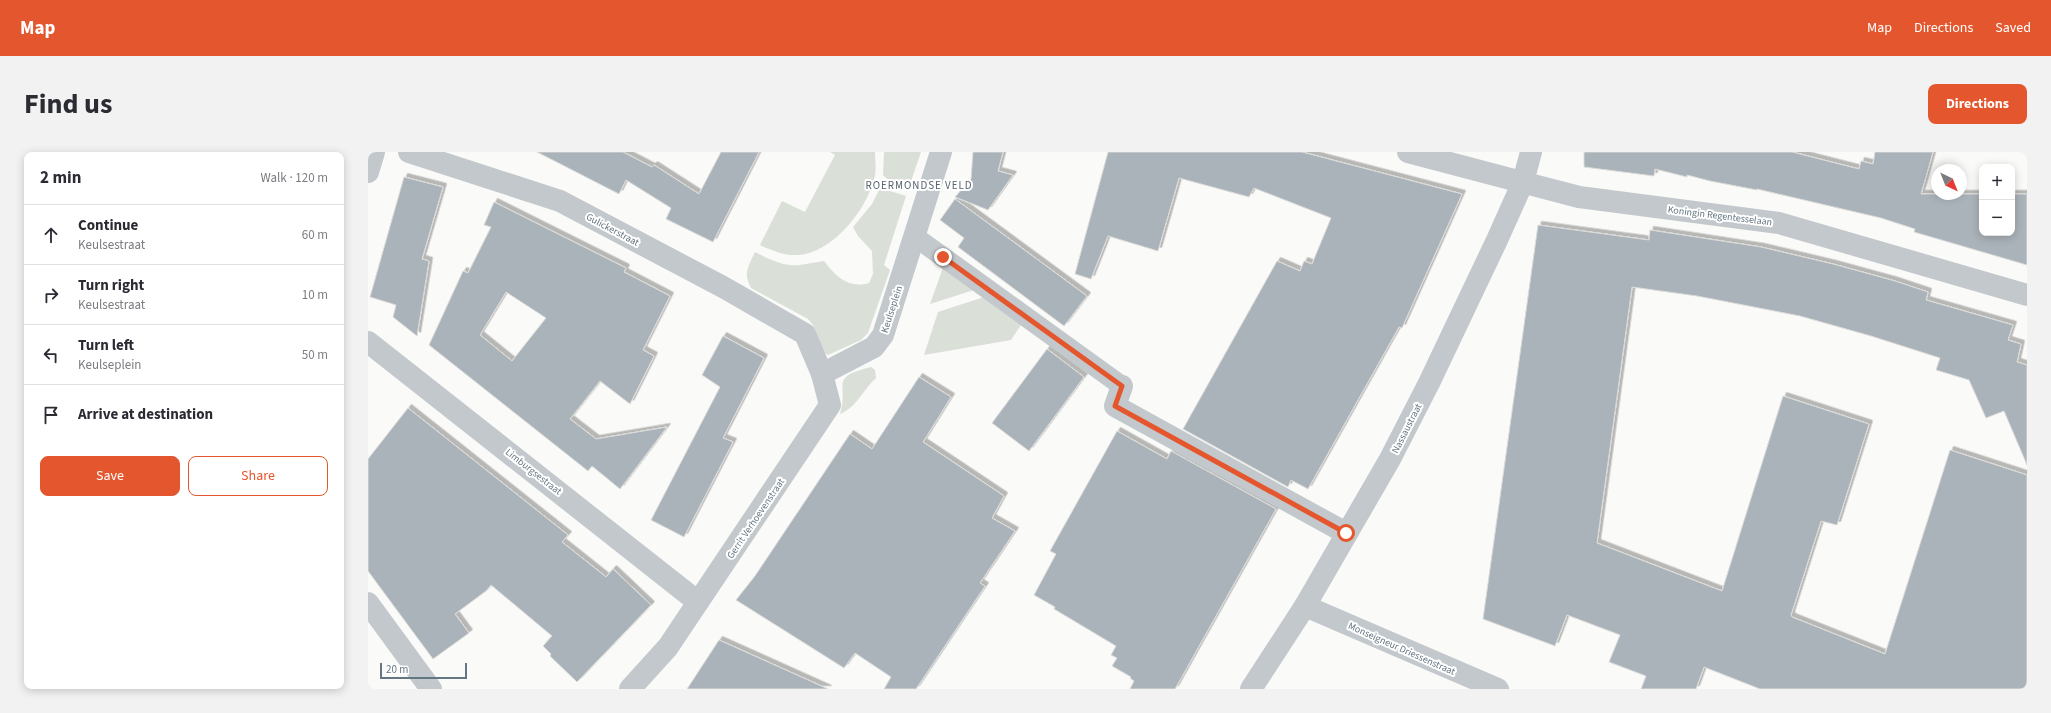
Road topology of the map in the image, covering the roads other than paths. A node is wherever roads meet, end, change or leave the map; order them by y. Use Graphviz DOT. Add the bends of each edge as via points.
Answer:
graph roads {
  1 [pos="374,152"];
  2 [pos="409,152"];
  3 [pos="941,152"];
  4 [pos="1408,152"];
  5 [pos="1531,152"];
  6 [pos="368,172"];
  7 [pos="1523,182"];
  8 [pos="914,236"];
  9 [pos="2027,295"];
  10 [pos="805,334"];
  11 [pos="368,342"];
  12 [pos="822,374"];
  13 [pos="1122,386"];
  14 [pos="1346,533"];
  15 [pos="698,602"];
  16 [pos="368,603"];
  17 [pos="1305,606"];
  18 [pos="431,689"];
  19 [pos="630,689"];
  20 [pos="1251,689"];
  21 [pos="1498,689"];
  1 -- 6 [label="street"];
  2 -- 10 [label="street, Gulickerstraat" via="560,201 723,287"];
  3 -- 8 [label="street, Keulseplein"];
  4 -- 7 [label="street, Koningin Regentesselaan"];
  5 -- 7 [label="street, Nassaustraat"];
  7 -- 9 [label="street, Koningin Regentesselaan" via="1579,196 1779,223"];
  7 -- 14 [label="street, Nassaustraat" via="1429,383 1390,459"];
  8 -- 12 [label="street, Keulseplein" via="883,335 874,347"];
  8 -- 13 [label="street"];
  10 -- 12 [label="street, Gerrit Verhoevenstraat"];
  11 -- 15 [label="street, Limburgsestraat"];
  12 -- 15 [label="street, Gerrit Verhoevenstraat" via="830,405"];
  13 -- 14 [label="street" via="1115,406"];
  14 -- 17 [label="street, Nassaustraat"];
  15 -- 19 [label="street, Gerrit Verhoevenstraat" via="668,647"];
  16 -- 18 [label="street"];
  17 -- 20 [label="street, Nassaustraat"];
  17 -- 21 [label="street, Monseigneur Driessenstraat"];
}
